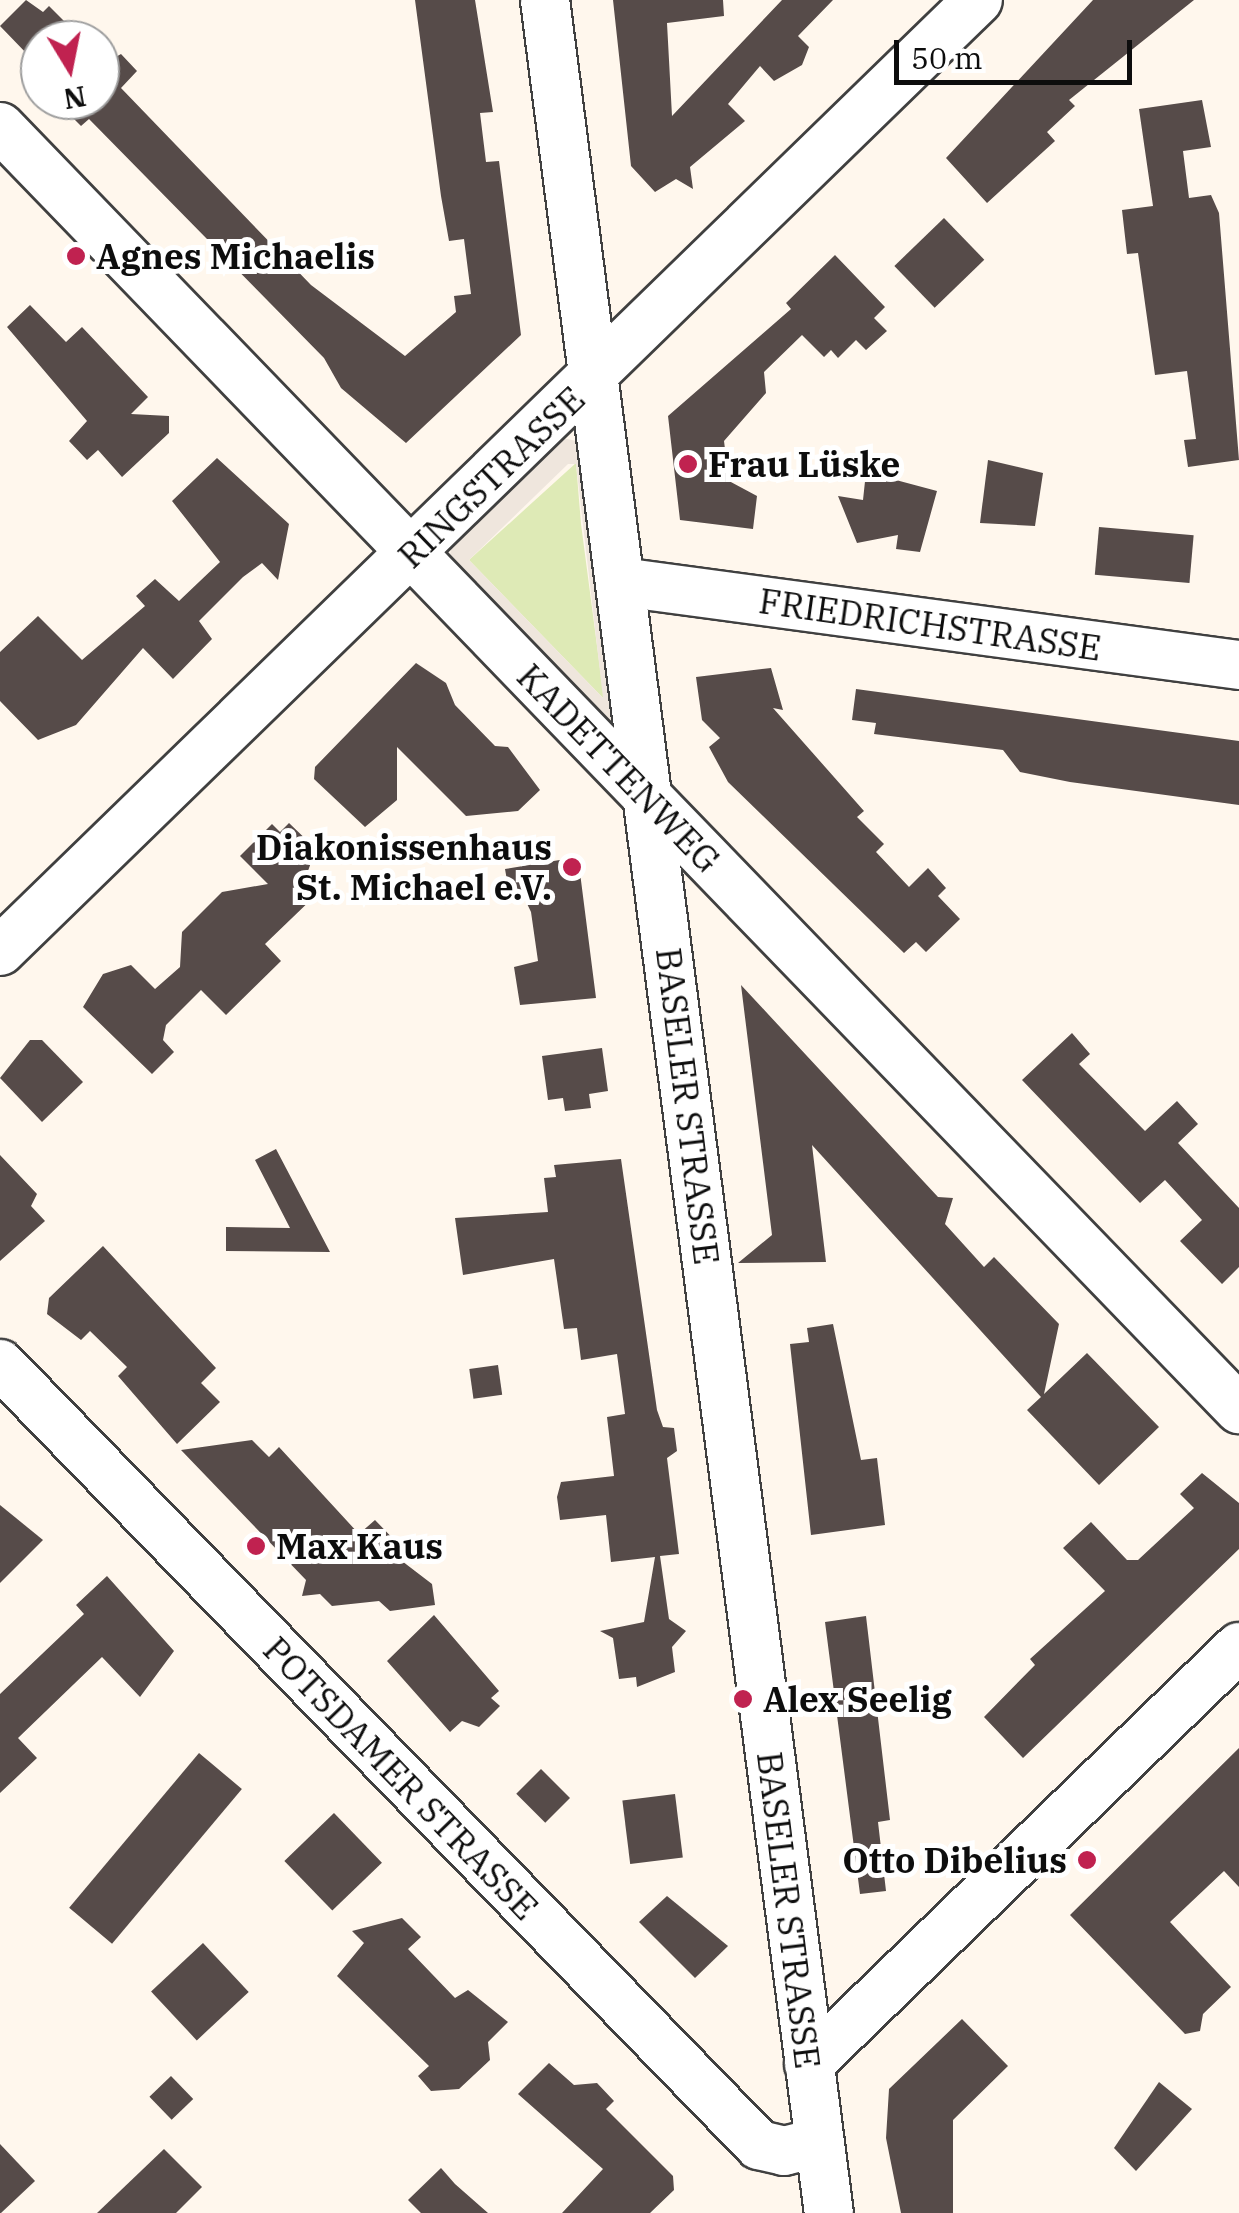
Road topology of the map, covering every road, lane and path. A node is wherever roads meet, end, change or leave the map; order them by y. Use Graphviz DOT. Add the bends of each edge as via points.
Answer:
graph roads {
  1 [pos="545,0"];
  2 [pos="978,0"];
  3 [pos="0,127"];
  4 [pos="594,377"];
  5 [pos="412,554"];
  6 [pos="621,582"];
  7 [pos="1239,665"];
  8 [pos="648,798"];
  9 [pos="0,951"];
  10 [pos="0,1364"];
  11 [pos="1239,1408"];
  12 [pos="1239,1646"];
  13 [pos="809,2064"];
  14 [pos="819,2142"];
  15 [pos="828,2213"];
  1 -- 4 [label="street, BASELER STRASSE"];
  2 -- 4 [label="street, RINGSTRASSE"];
  3 -- 5 [label="street, KADETTENWEG"];
  4 -- 5 [label="street, RINGSTRASSE"];
  4 -- 6 [label="street, BASELER STRASSE"];
  5 -- 8 [label="street, KADETTENWEG"];
  5 -- 9 [label="street, RINGSTRASSE"];
  6 -- 7 [label="street, FRIEDRICHSTRASSE"];
  6 -- 8 [label="street, BASELER STRASSE"];
  8 -- 11 [label="street, KADETTENWEG"];
  8 -- 13 [label="street, BASELER STRASSE"];
  10 -- 14 [label="street, POTSDAMER STRASSE" via="759,2144 784,2151"];
  12 -- 13 [label="street"];
  13 -- 14 [label="street, BASELER STRASSE"];
  14 -- 15 [label="street, BASELER STRASSE"];
}
